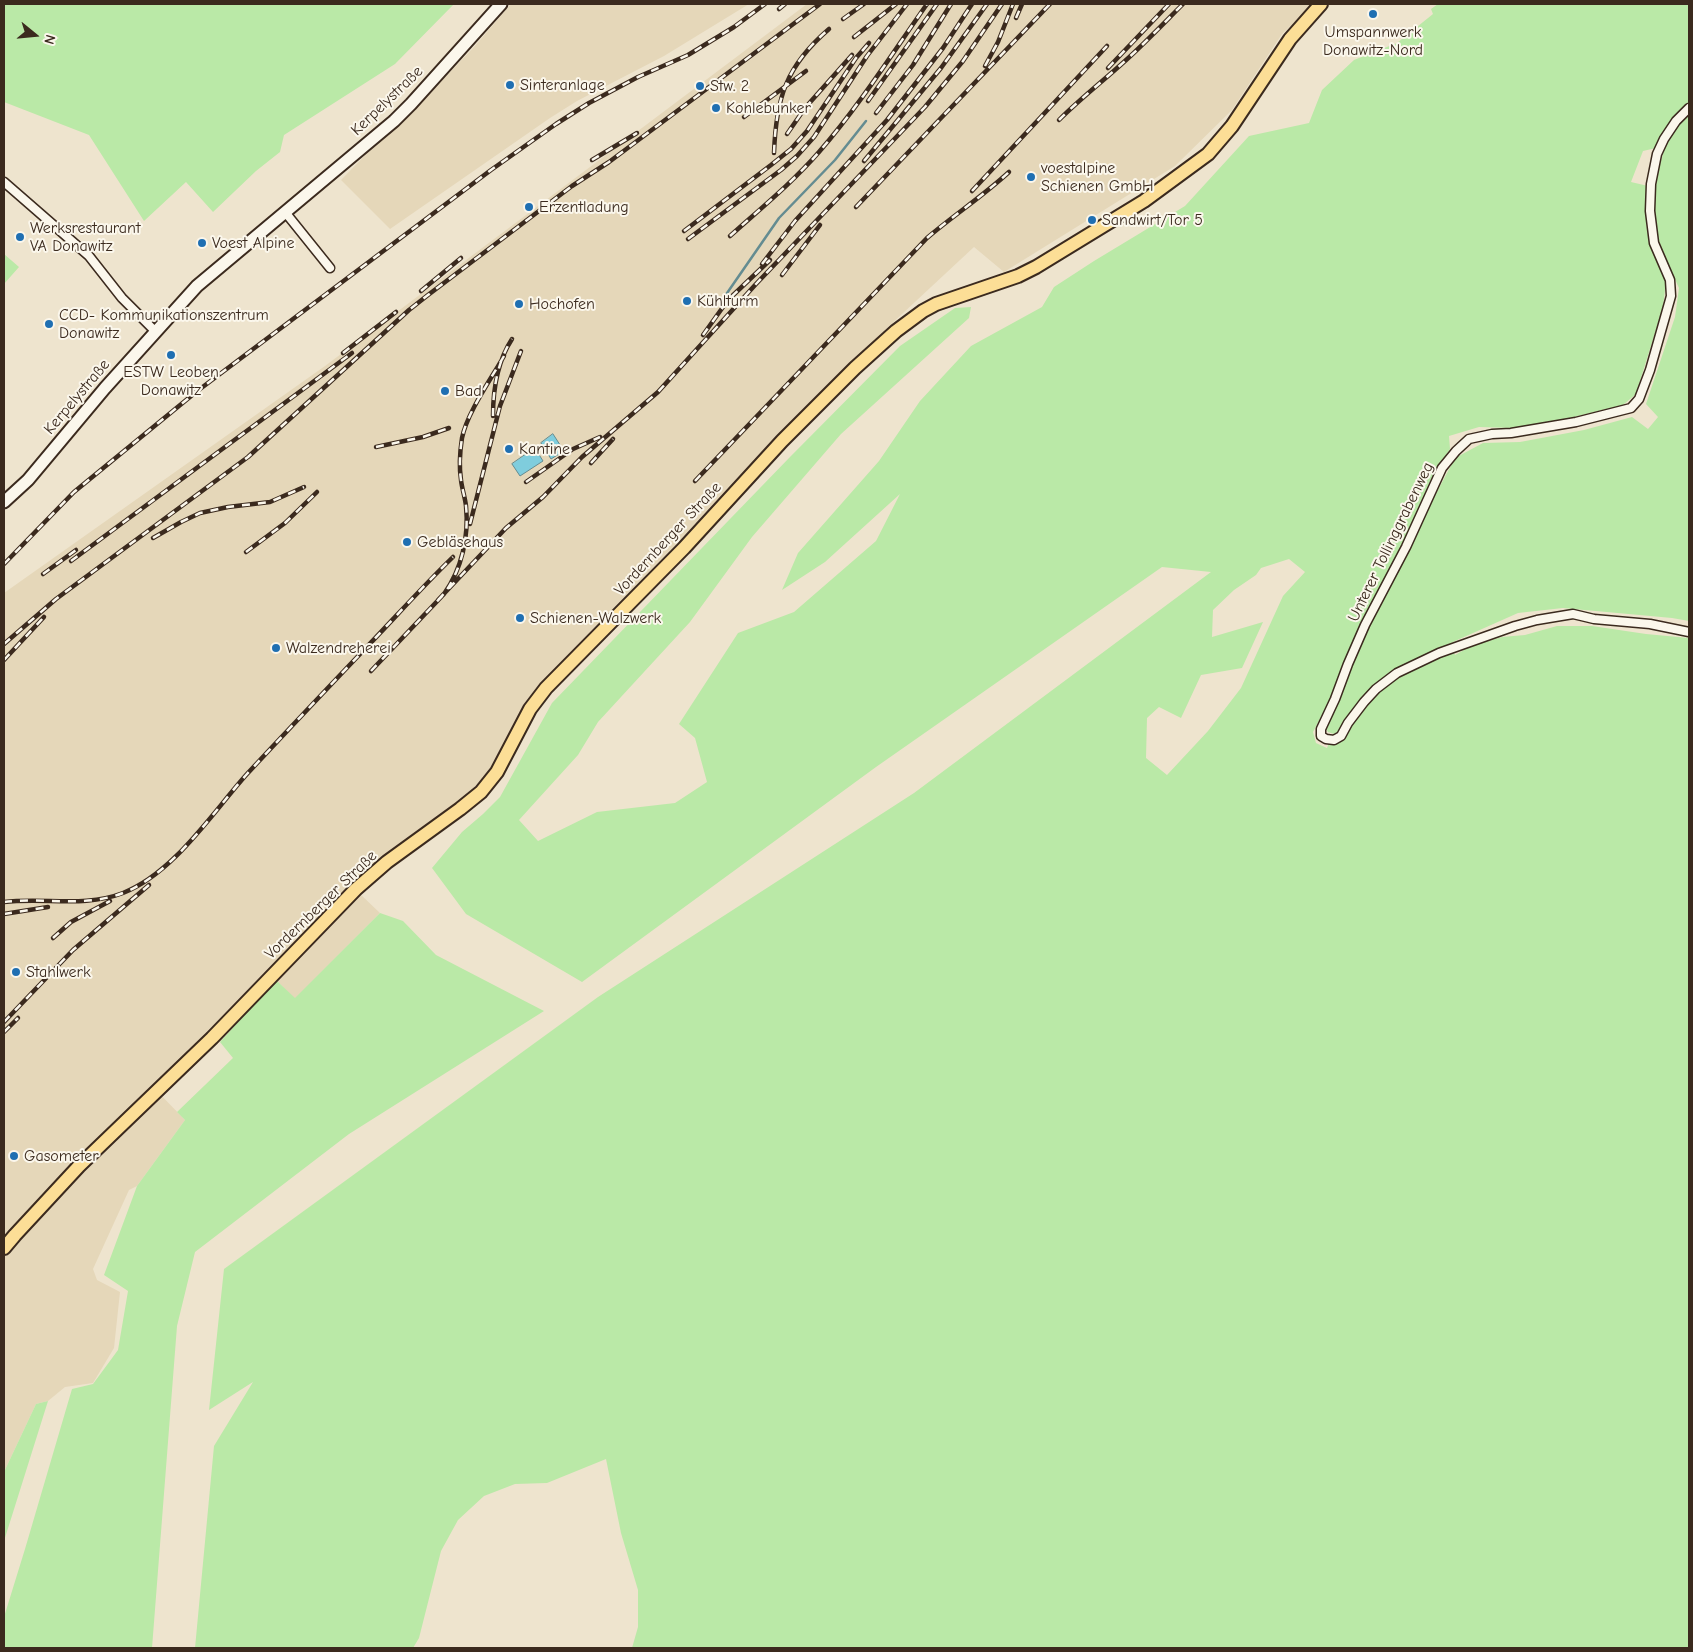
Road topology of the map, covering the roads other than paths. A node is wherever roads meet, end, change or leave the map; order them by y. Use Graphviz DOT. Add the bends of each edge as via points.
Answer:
graph roads {
  1 [pos="501,4"];
  2 [pos="1322,4"];
  3 [pos="1689,108"];
  4 [pos="4,182"];
  5 [pos="286,212"];
  6 [pos="330,268"];
  7 [pos="155,331"];
  8 [pos="4,502"];
  9 [pos="1689,632"];
  10 [pos="4,1248"];
  1 -- 5 [label="main road, Kerpelystraße" via="400,116"];
  2 -- 10 [label="main road, Vordernberger Straße" via="1290,39 1232,126 1208,154 1144,201 1036,267 923,311 896,330 854,368 546,688 482,792 356,889 212,1038 79,1166"];
  3 -- 9 [label="street, Unterer Tollinggrabenweg" via="1664,139 1657,154 1651,184 1654,243 1670,280 1671,296 1639,399 1631,408 1576,422 1468,439 1456,450 1442,468 1406,548 1365,625 1321,729 1321,736 1334,740 1341,736 1376,689 1410,666 1537,620 1573,614"];
  4 -- 7 [label="street" via="89,256 122,298"];
  5 -- 6 [label="street"];
  5 -- 7 [label="main road, Kerpelystraße" via="197,286"];
  7 -- 8 [label="main road, Kerpelystraße" via="28,480"];
}
